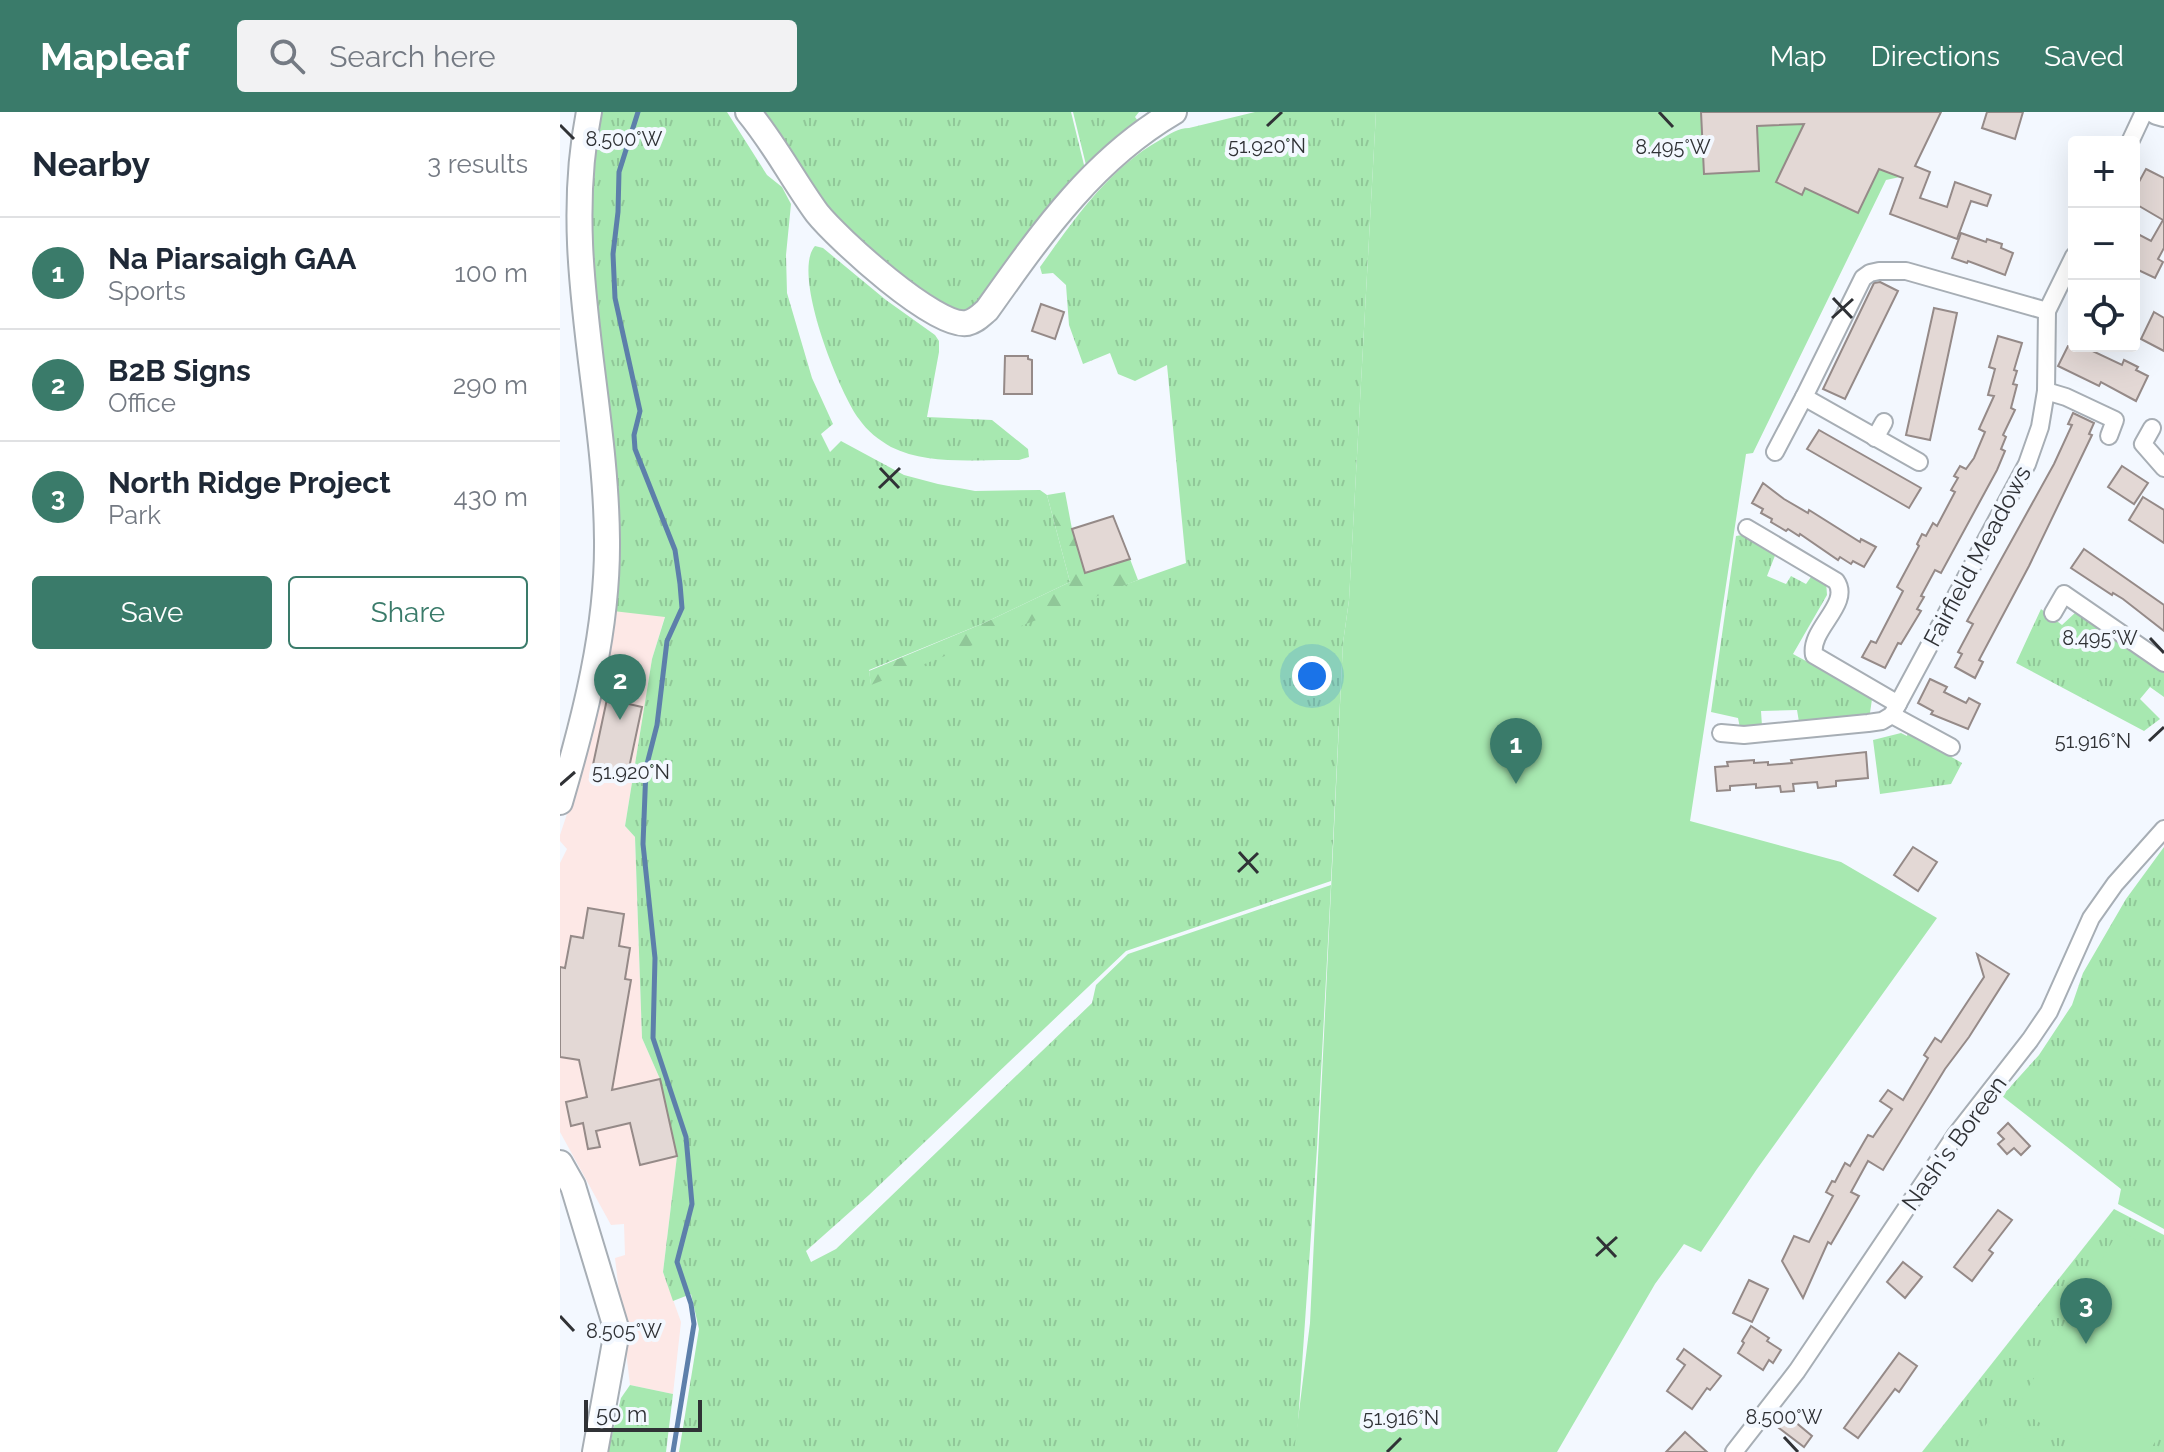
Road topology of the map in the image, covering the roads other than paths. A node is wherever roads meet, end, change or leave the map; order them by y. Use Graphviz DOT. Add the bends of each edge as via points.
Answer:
graph roads {
  1 [pos="589,112"];
  2 [pos="748,112"];
  3 [pos="1174,112"];
  4 [pos="2144,112"];
  5 [pos="2157,112"];
  6 [pos="2164,114"];
  7 [pos="2133,136"];
  8 [pos="2068,268"];
  9 [pos="2047,311"];
  10 [pos="2046,391"];
  11 [pos="1804,397"];
  12 [pos="1884,422"];
  13 [pos="2152,428"];
  14 [pos="2109,436"];
  15 [pos="1875,438"];
  16 [pos="1775,452"];
  17 [pos="1919,462"];
  18 [pos="2164,468"];
  19 [pos="1747,528"];
  20 [pos="2053,613"];
  21 [pos="2164,663"];
  22 [pos="1895,709"];
  23 [pos="1721,733"];
  24 [pos="1951,747"];
  25 [pos="560,802"];
  26 [pos="2164,829"];
  27 [pos="560,1163"];
  28 [pos="595,1452"];
  29 [pos="1734,1452"];
  1 -- 25 [label="street" via="579,149 576,285 607,540 600,634"];
  2 -- 3 [label="street" via="839,236 942,319 968,323 987,310 1077,190 1127,143"];
  4 -- 7 [label="street"];
  5 -- 6 [label="street"];
  8 -- 9 [label="street, Fairfield Meadows"];
  9 -- 10 [label="street, Fairfield Meadows"];
  9 -- 11 [label="street" via="1906,271 1870,273 1860,282"];
  10 -- 14 [label="street" via="2115,420"];
  10 -- 22 [label="street, Fairfield Meadows" via="2027,464"];
  11 -- 15 [label="street"];
  11 -- 16 [label="street"];
  12 -- 15 [label="street"];
  13 -- 18 [label="street" via="2143,444"];
  15 -- 17 [label="street"];
  19 -- 22 [label="street" via="1789,563 1836,581 1840,597 1814,643 1814,655"];
  20 -- 21 [label="street" via="2064,594"];
  22 -- 23 [label="street" via="1882,721 1868,723"];
  22 -- 24 [label="street"];
  26 -- 29 [label="street, Nash's Boreen" via="2091,918 2049,1012 2030,1040 1955,1136 1797,1371"];
  27 -- 28 [label="street" via="573,1186 617,1331"];
}
